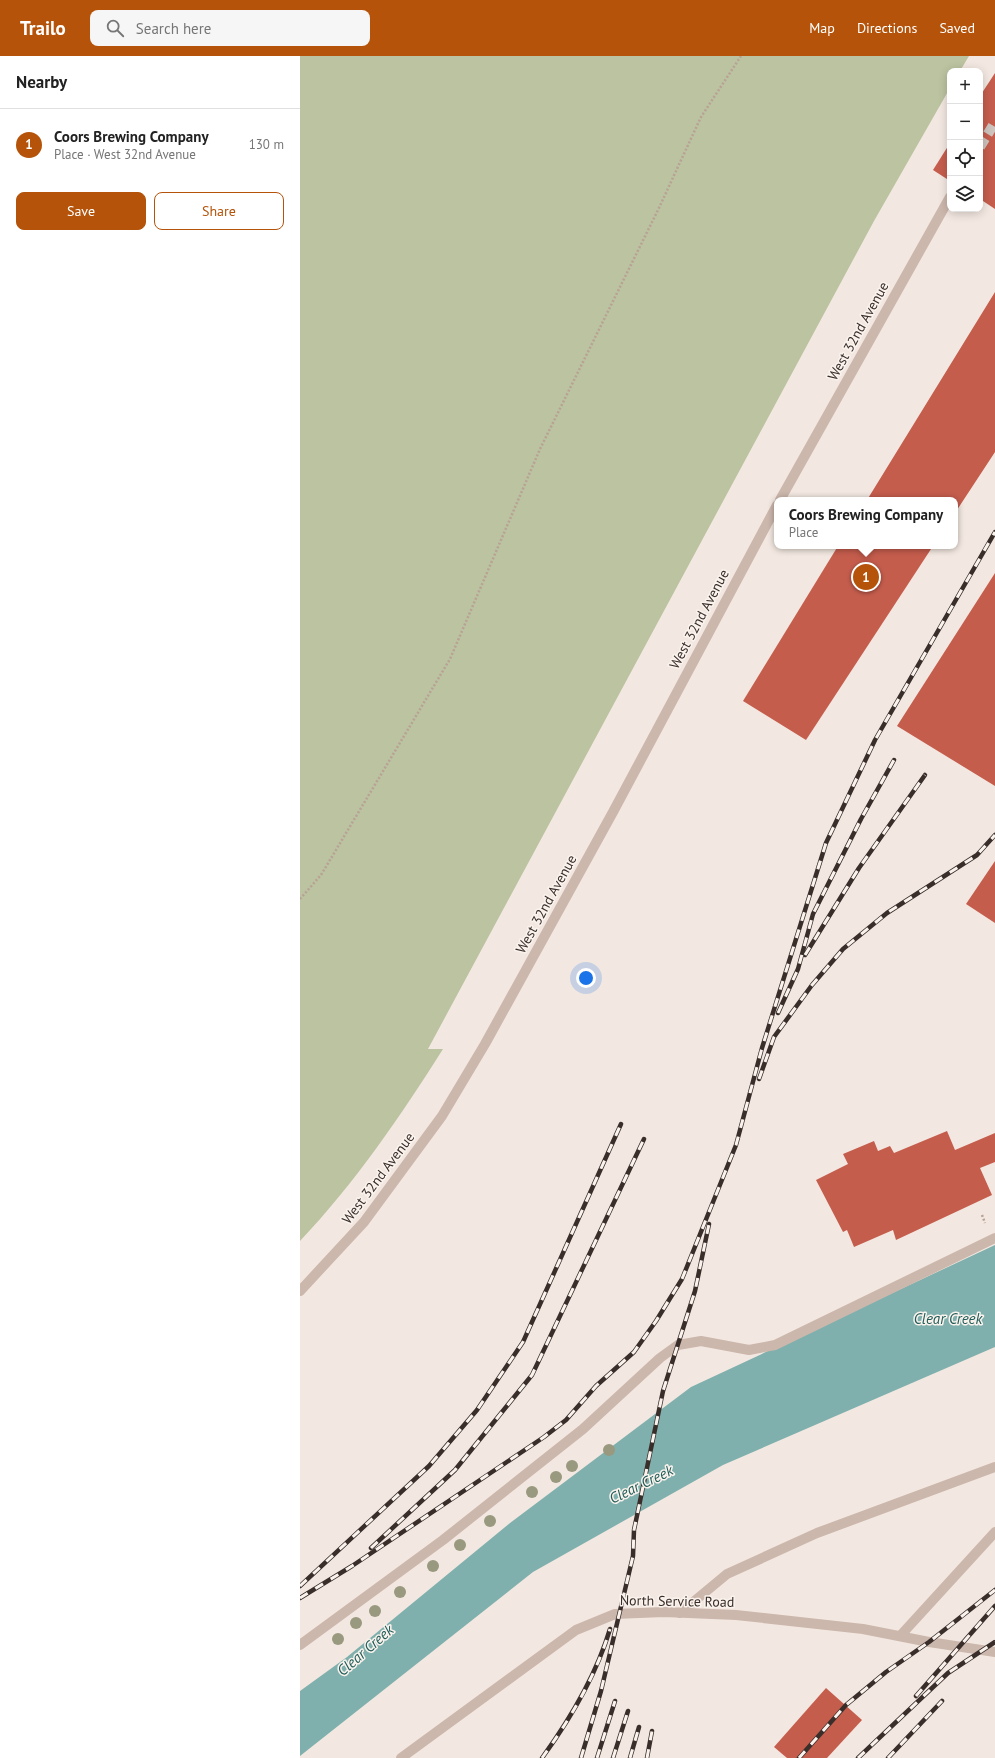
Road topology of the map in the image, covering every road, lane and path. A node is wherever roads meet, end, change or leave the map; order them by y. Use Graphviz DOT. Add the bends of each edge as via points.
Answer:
graph roads {
  1 [pos="741,56"];
  2 [pos="947,202"];
  3 [pos="782,497"];
  4 [pos="774,511"];
  5 [pos="300,899"];
  6 [pos="995,1238"];
  7 [pos="300,1291"];
  8 [pos="995,1467"];
  9 [pos="995,1532"];
  10 [pos="680,1613"];
  11 [pos="900,1636"];
  12 [pos="300,1645"];
  13 [pos="995,1652"];
  14 [pos="401,1758"];
  1 -- 5 [label="path" via="701,117 540,449 450,659 320,875"];
  2 -- 3 [label="street, West 32nd Avenue"];
  4 -- 7 [label="street, West 32nd Avenue" via="613,812 485,1044 442,1116 364,1222"];
  6 -- 12 [label="street" via="775,1345 749,1350 701,1341 678,1345 660,1358 584,1429 443,1540"];
  8 -- 10 [label="street" via="817,1533 748,1564 727,1574"];
  9 -- 11 [label="street"];
  10 -- 11 [label="street, North Service Road" via="744,1616 863,1629"];
  10 -- 14 [label="street, North Service Road" via="615,1614 576,1630"];
  11 -- 13 [label="street, North Service Road"];
}
